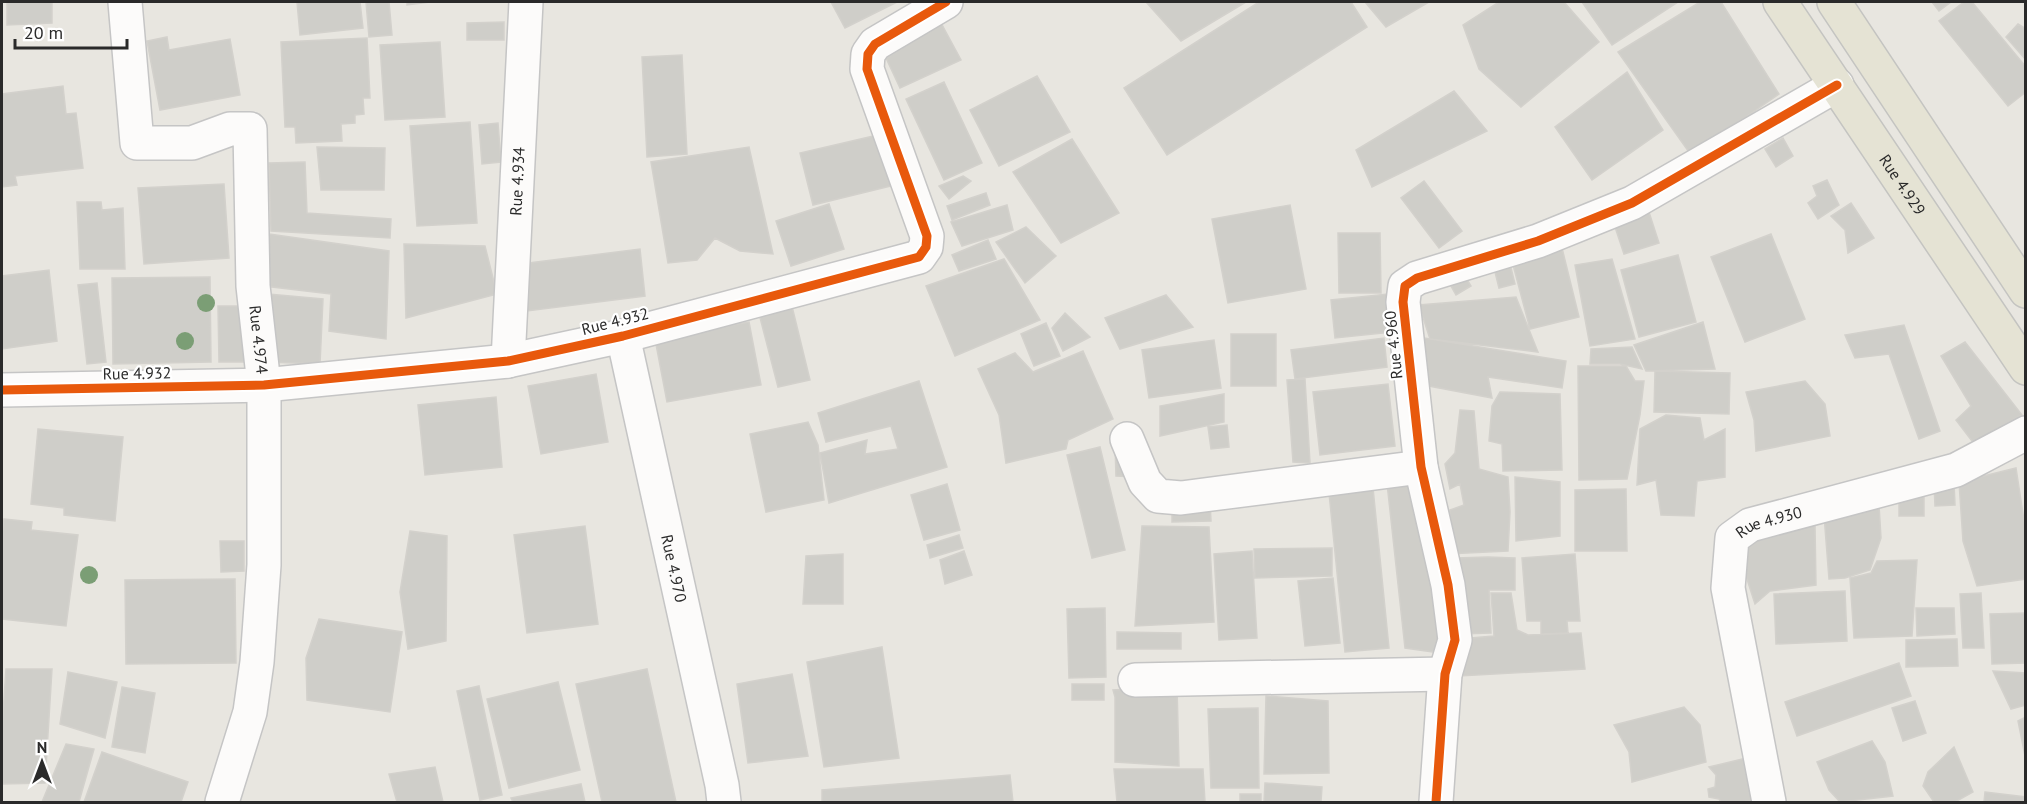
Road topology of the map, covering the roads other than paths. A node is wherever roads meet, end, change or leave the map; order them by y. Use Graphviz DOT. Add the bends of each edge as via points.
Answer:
graph roads {
  1 [pos="125,2"];
  2 [pos="526,2"];
  3 [pos="946,2"];
  4 [pos="1780,2"];
  5 [pos="1834,2"];
  6 [pos="1837,85"];
  7 [pos="2025,291"];
  8 [pos="623,336"];
  9 [pos="508,361"];
  10 [pos="2025,368"];
  11 [pos="264,385"];
  12 [pos="2,390"];
  13 [pos="2025,433"];
  14 [pos="1127,439"];
  15 [pos="1420,467"];
  16 [pos="1445,674"];
  17 [pos="1135,680"];
  18 [pos="222,802"];
  19 [pos="724,802"];
  20 [pos="1436,802"];
  21 [pos="1769,802"];
  1 -- 11 [label="street, Rue 4.974" via="137,143 192,143 230,129 250,129 253,286"];
  2 -- 9 [label="street, Rue 4.934"];
  3 -- 8 [label="street, Rue 4.932" via="875,44 868,54 867,69 927,236 919,257"];
  4 -- 6 [label="main road, Rue 4.929"];
  5 -- 7 [label="main road"];
  6 -- 10 [label="main road, Rue 4.929"];
  6 -- 15 [label="street, Rue 4.960" via="1632,203 1538,241 1417,278 1406,286 1403,302"];
  8 -- 9 [label="street, Rue 4.932"];
  8 -- 19 [label="street, Rue 4.970"];
  9 -- 11 [label="street, Rue 4.932"];
  11 -- 12 [label="street, Rue 4.932"];
  11 -- 18 [label="street, Rue 4.974" via="264,565 257,662 250,712"];
  13 -- 21 [label="street, Rue 4.930" via="1956,470 1750,525 1732,538 1728,588"];
  14 -- 15 [label="street" via="1145,482 1158,496 1181,498"];
  15 -- 16 [label="street, Rue 4.960" via="1448,585 1455,640"];
  16 -- 17 [label="street"];
  16 -- 20 [label="street, Rue 4.960"];
}
